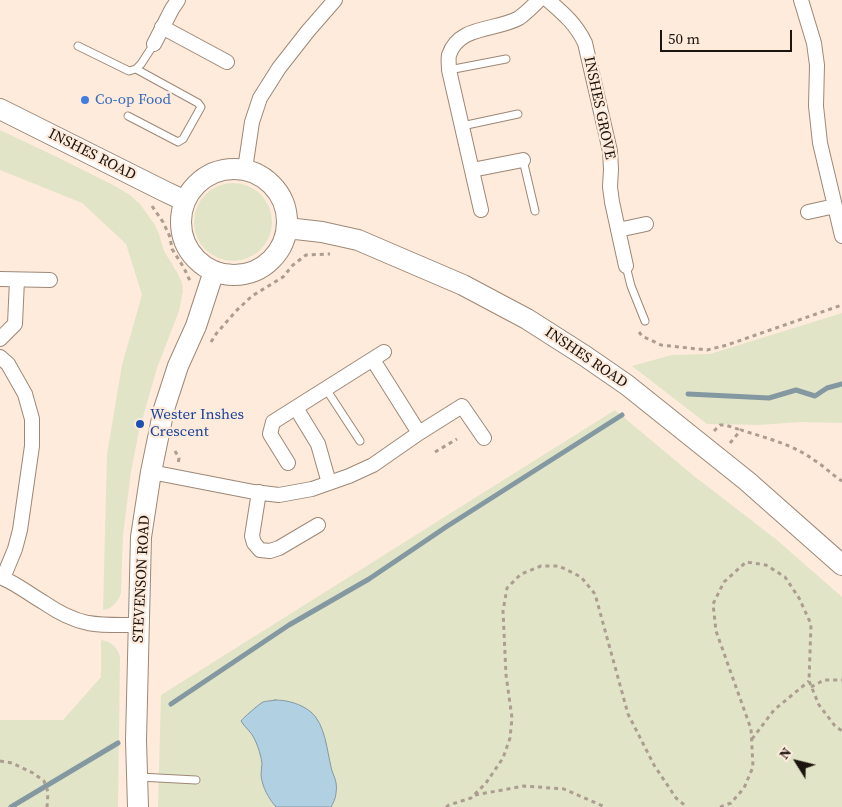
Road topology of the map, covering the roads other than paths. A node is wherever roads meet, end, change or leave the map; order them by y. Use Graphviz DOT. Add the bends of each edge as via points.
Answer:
graph roads {
  1 [pos="178,0"];
  2 [pos="539,0"];
  3 [pos="548,0"];
  4 [pos="801,0"];
  5 [pos="329,2"];
  6 [pos="162,27"];
  7 [pos="154,44"];
  8 [pos="78,46"];
  9 [pos="506,59"];
  10 [pos="227,62"];
  11 [pos="136,70"];
  12 [pos="449,70"];
  13 [pos="0,109"];
  14 [pos="518,114"];
  15 [pos="128,116"];
  16 [pos="462,126"];
  17 [pos="523,160"];
  18 [pos="245,169"];
  19 [pos="472,170"];
  20 [pos="185,200"];
  21 [pos="835,206"];
  22 [pos="481,210"];
  23 [pos="535,211"];
  24 [pos="808,212"];
  25 [pos="646,224"];
  26 [pos="287,228"];
  27 [pos="618,230"];
  28 [pos="842,236"];
  29 [pos="626,266"];
  30 [pos="214,271"];
  31 [pos="0,279"];
  32 [pos="17,280"];
  33 [pos="50,280"];
  34 [pos="645,321"];
  35 [pos="0,340"];
  36 [pos="0,357"];
  37 [pos="326,390"];
  38 [pos="296,408"];
  39 [pos="419,433"];
  40 [pos="484,438"];
  41 [pos="360,441"];
  42 [pos="288,463"];
  43 [pos="152,472"];
  44 [pos="329,483"];
  45 [pos="259,492"];
  46 [pos="318,525"];
  47 [pos="842,564"];
  48 [pos="2,578"];
  49 [pos="138,625"];
  50 [pos="137,777"];
  51 [pos="196,780"];
  52 [pos="138,807"];
  1 -- 6 [label="street"];
  2 -- 12 [label="street" via="518,18 461,37 448,56"];
  3 -- 27 [label="street, INSHES GROVE" via="579,31 585,43 610,150 610,187"];
  4 -- 21 [label="street" via="814,43 820,142"];
  5 -- 18 [label="street" via="260,98 252,122"];
  6 -- 7 [label="street"];
  6 -- 10 [label="street"];
  7 -- 11 [label="lane"];
  8 -- 11 [label="lane" via="129,71"];
  9 -- 12 [label="lane"];
  11 -- 15 [label="lane" via="201,107 183,139 178,142"];
  12 -- 16 [label="street"];
  13 -- 20 [label="street, INSHES ROAD"];
  14 -- 16 [label="lane"];
  16 -- 19 [label="street"];
  17 -- 19 [label="street"];
  17 -- 23 [label="lane"];
  18 -- 20 [label="street" via="227,169 210,174 195,185"];
  18 -- 26 [label="street" via="273,184 287,212"];
  19 -- 22 [label="street"];
  20 -- 30 [label="street" via="182,234 200,262"];
  21 -- 24 [label="street"];
  21 -- 28 [label="street"];
  25 -- 27 [label="street"];
  26 -- 30 [label="street" via="283,244 274,258 261,268 246,274"];
  26 -- 47 [label="street, INSHES ROAD" via="358,240 463,285 528,319 627,385 747,481"];
  27 -- 29 [label="street, INSHES GROVE"];
  29 -- 34 [label="lane"];
  30 -- 43 [label="street, STEVENSON ROAD" via="164,409"];
  31 -- 32 [label="street"];
  32 -- 33 [label="street"];
  32 -- 35 [label="street" via="15,324"];
  36 -- 48 [label="street" via="8,364 25,394 32,419 32,446 20,530"];
  37 -- 38 [label="street"];
  37 -- 39 [label="street" via="378,356"];
  37 -- 41 [label="lane"];
  38 -- 42 [label="street" via="273,422 270,434"];
  38 -- 44 [label="street" via="318,444"];
  39 -- 40 [label="street" via="462,406"];
  39 -- 44 [label="street" via="373,465"];
  43 -- 45 [label="street"];
  43 -- 49 [label="street, STEVENSON ROAD" via="141,537"];
  44 -- 45 [label="street" via="279,495"];
  45 -- 46 [label="street" via="252,536 260,550 270,552 280,548"];
  48 -- 49 [label="street" via="87,623"];
  49 -- 50 [label="street, STEVENSON ROAD"];
  50 -- 51 [label="lane"];
  50 -- 52 [label="street, STEVENSON ROAD"];
}
